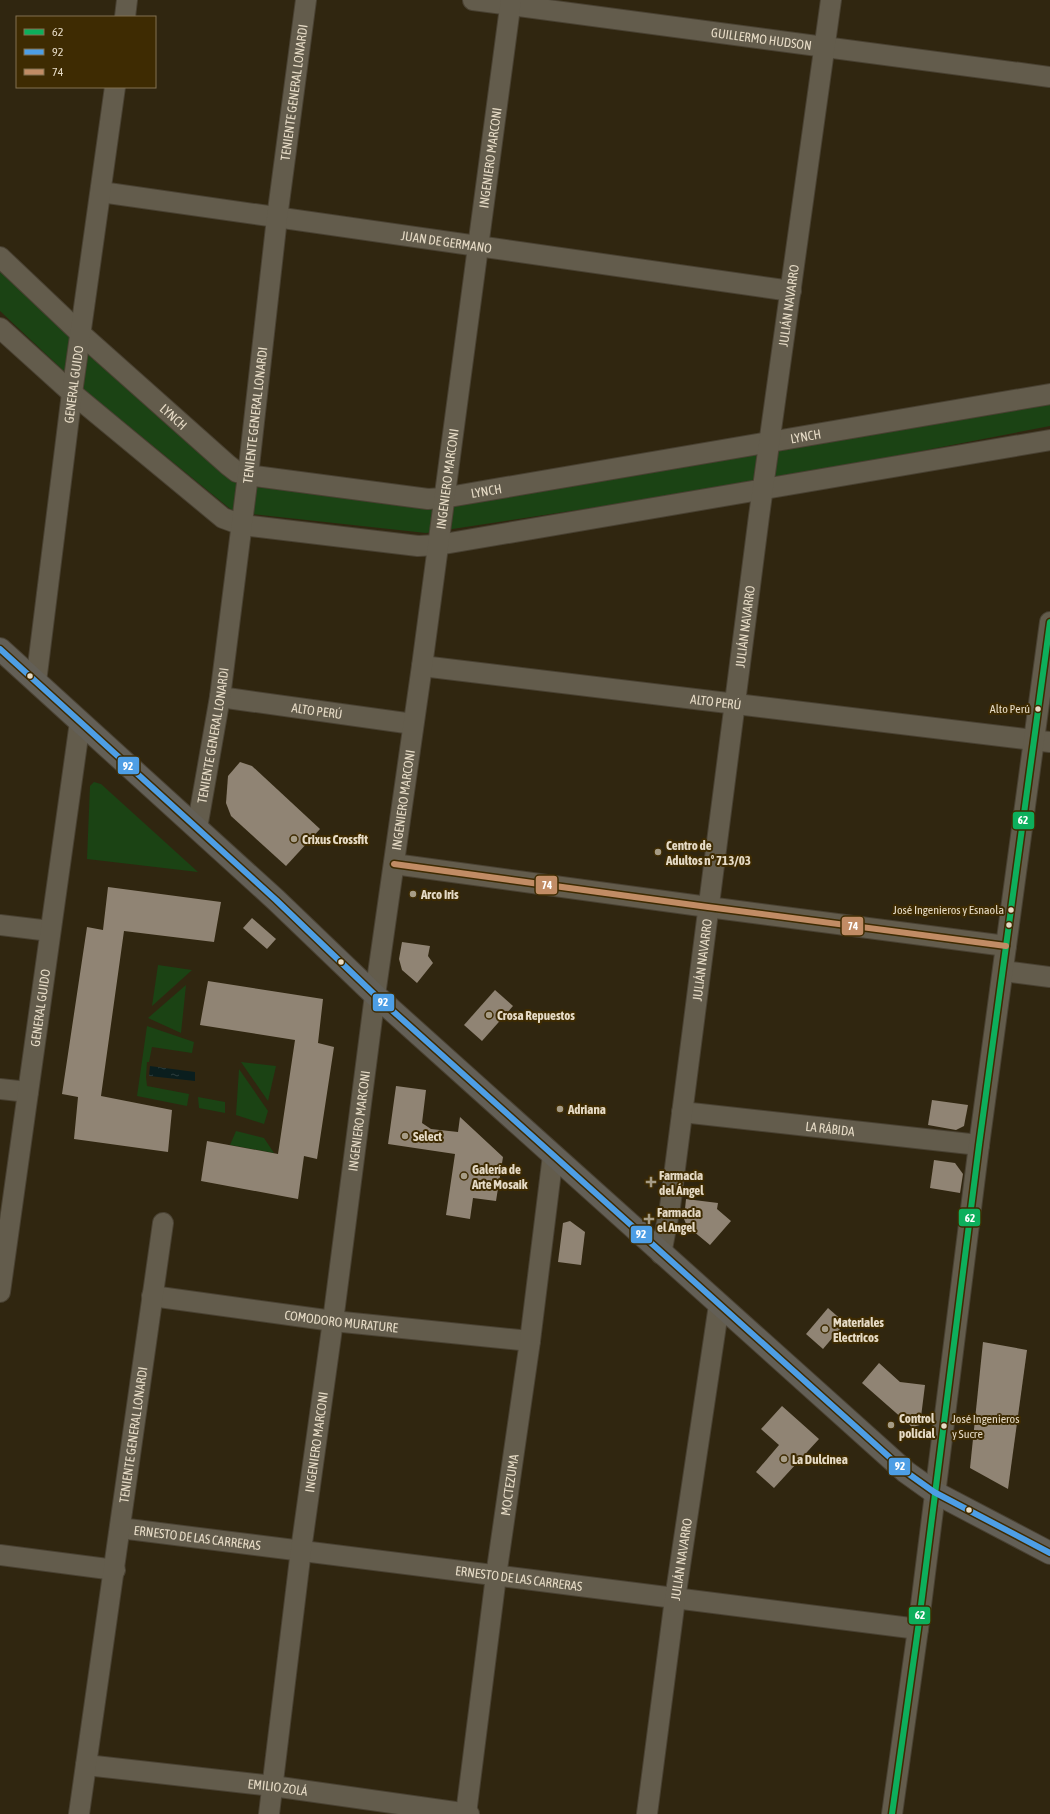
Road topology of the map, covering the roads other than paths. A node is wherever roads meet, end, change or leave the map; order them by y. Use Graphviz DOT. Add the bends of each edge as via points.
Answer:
graph roads {
  1 [pos="127,0"];
  2 [pos="306,0"];
  3 [pos="473,0"];
  4 [pos="831,0"];
  5 [pos="510,2"];
  6 [pos="125,16"];
  7 [pos="825,47"];
  8 [pos="1050,77"];
  9 [pos="116,88"];
  10 [pos="101,192"];
  11 [pos="277,218"];
  12 [pos="479,247"];
  13 [pos="0,256"];
  14 [pos="791,291"];
  15 [pos="0,328"];
  16 [pos="81,334"];
  17 [pos="72,393"];
  18 [pos="1050,394"];
  19 [pos="1050,440"];
  20 [pos="769,442"];
  21 [pos="248,475"];
  22 [pos="763,490"];
  23 [pos="443,498"];
  24 [pos="242,525"];
  25 [pos="438,545"];
  26 [pos="1050,622"];
  27 [pos="0,649"];
  28 [pos="422,666"];
  29 [pos="36,682"];
  30 [pos="220,698"];
  31 [pos="735,705"];
  32 [pos="80,722"];
  33 [pos="413,724"];
  34 [pos="1042,742"];
  35 [pos="197,828"];
  36 [pos="394,864"];
  37 [pos="708,907"];
  38 [pos="0,925"];
  39 [pos="50,931"];
  40 [pos="1006,946"];
  41 [pos="1003,971"];
  42 [pos="1050,977"];
  43 [pos="375,995"];
  44 [pos="0,1089"];
  45 [pos="28,1092"];
  46 [pos="682,1112"];
  47 [pos="979,1145"];
  48 [pos="554,1155"];
  49 [pos="163,1223"];
  50 [pos="662,1254"];
  51 [pos="0,1292"];
  52 [pos="152,1296"];
  53 [pos="719,1305"];
  54 [pos="333,1321"];
  55 [pos="530,1342"];
  56 [pos="934,1492"];
  57 [pos="120,1528"];
  58 [pos="301,1550"];
  59 [pos="1050,1553"];
  60 [pos="0,1555"];
  61 [pos="115,1570"];
  62 [pos="496,1576"];
  63 [pos="675,1599"];
  64 [pos="918,1628"];
  65 [pos="86,1765"];
  66 [pos="273,1786"];
  67 [pos="79,1814"];
  68 [pos="269,1814"];
  69 [pos="467,1814"];
  70 [pos="647,1814"];
  71 [pos="892,1814"];
  1 -- 6 [label="street"];
  2 -- 11 [label="street, TENIENTE GENERAL LONARDI"];
  3 -- 5 [label="street, GUILLERMO HUDSON"];
  4 -- 7 [label="street, JULIÁN NAVARRO"];
  5 -- 7 [label="street, GUILLERMO HUDSON"];
  5 -- 12 [label="street, INGENIERO MARCONI"];
  7 -- 8 [label="street, GUILLERMO HUDSON"];
  7 -- 14 [label="street, JULIÁN NAVARRO"];
  9 -- 10 [label="street, GENERAL GUIDO"];
  10 -- 11 [label="street, JUAN DE GERMANO"];
  10 -- 16 [label="street, GENERAL GUIDO"];
  11 -- 12 [label="street, JUAN DE GERMANO"];
  11 -- 21 [label="street, TENIENTE GENERAL LONARDI"];
  12 -- 14 [label="street, JUAN DE GERMANO"];
  12 -- 23 [label="street, INGENIERO MARCONI"];
  13 -- 16 [label="street, LYNCH"];
  14 -- 20 [label="street, JULIÁN NAVARRO"];
  15 -- 17 [label="street"];
  16 -- 17 [label="street, GENERAL GUIDO"];
  16 -- 21 [label="street, LYNCH" via="228,465"];
  17 -- 24 [label="street" via="213,512"];
  17 -- 29 [label="street, GENERAL GUIDO"];
  18 -- 20 [label="street, LYNCH"];
  19 -- 22 [label="street"];
  20 -- 22 [label="street, JULIÁN NAVARRO"];
  20 -- 23 [label="street, LYNCH"];
  21 -- 23 [label="street, LYNCH" via="428,499"];
  21 -- 24 [label="street, TENIENTE GENERAL LONARDI"];
  22 -- 25 [label="street"];
  22 -- 31 [label="street, JULIÁN NAVARRO"];
  23 -- 25 [label="street, INGENIERO MARCONI"];
  24 -- 25 [label="street" via="418,546"];
  24 -- 30 [label="street, TENIENTE GENERAL LONARDI"];
  25 -- 28 [label="street, INGENIERO MARCONI"];
  26 -- 34 [label="street"];
  27 -- 29 [label="main road"];
  28 -- 31 [label="street, ALTO PERÚ"];
  28 -- 33 [label="street, INGENIERO MARCONI"];
  29 -- 32 [label="main road"];
  30 -- 33 [label="street, ALTO PERÚ"];
  30 -- 35 [label="street, TENIENTE GENERAL LONARDI"];
  31 -- 34 [label="street, ALTO PERÚ"];
  31 -- 37 [label="street, JULIÁN NAVARRO"];
  32 -- 35 [label="main road"];
  32 -- 39 [label="street, GENERAL GUIDO"];
  33 -- 36 [label="street, INGENIERO MARCONI"];
  34 -- 40 [label="street"];
  35 -- 43 [label="main road"];
  36 -- 37 [label="street"];
  36 -- 43 [label="street, INGENIERO MARCONI"];
  37 -- 40 [label="street"];
  37 -- 46 [label="street, JULIÁN NAVARRO"];
  38 -- 39 [label="street"];
  39 -- 45 [label="street, GENERAL GUIDO"];
  40 -- 41 [label="street"];
  41 -- 42 [label="street"];
  41 -- 47 [label="street"];
  43 -- 48 [label="main road"];
  43 -- 54 [label="street, INGENIERO MARCONI"];
  44 -- 45 [label="street"];
  45 -- 51 [label="street, GENERAL GUIDO"];
  46 -- 47 [label="street, LA RÁBIDA"];
  46 -- 50 [label="street, JULIÁN NAVARRO"];
  47 -- 56 [label="street"];
  48 -- 50 [label="main road"];
  48 -- 55 [label="street, MOCTEZUMA"];
  49 -- 52 [label="street, TENIENTE GENERAL LONARDI"];
  50 -- 53 [label="main road"];
  52 -- 54 [label="street, COMODORO MURATURE"];
  52 -- 57 [label="street, TENIENTE GENERAL LONARDI"];
  53 -- 56 [label="main road" via="895,1463"];
  53 -- 63 [label="street, JULIÁN NAVARRO"];
  54 -- 55 [label="street, COMODORO MURATURE"];
  54 -- 58 [label="street, INGENIERO MARCONI"];
  55 -- 62 [label="street, MOCTEZUMA"];
  56 -- 59 [label="main road"];
  56 -- 64 [label="street"];
  57 -- 58 [label="street, ERNESTO DE LAS CARRERAS"];
  57 -- 61 [label="street, TENIENTE GENERAL LONARDI"];
  58 -- 62 [label="street, ERNESTO DE LAS CARRERAS"];
  58 -- 66 [label="street, INGENIERO MARCONI"];
  60 -- 61 [label="street"];
  61 -- 65 [label="street, TENIENTE GENERAL LONARDI"];
  62 -- 63 [label="street, ERNESTO DE LAS CARRERAS"];
  62 -- 69 [label="street, MOCTEZUMA"];
  63 -- 64 [label="street, ERNESTO DE LAS CARRERAS"];
  63 -- 70 [label="street, JULIÁN NAVARRO"];
  64 -- 71 [label="street"];
  65 -- 66 [label="street, EMILIO ZOLÁ"];
  65 -- 67 [label="street, TENIENTE GENERAL LONARDI"];
  66 -- 68 [label="street, INGENIERO MARCONI"];
  66 -- 69 [label="street, EMILIO ZOLÁ"];
}
